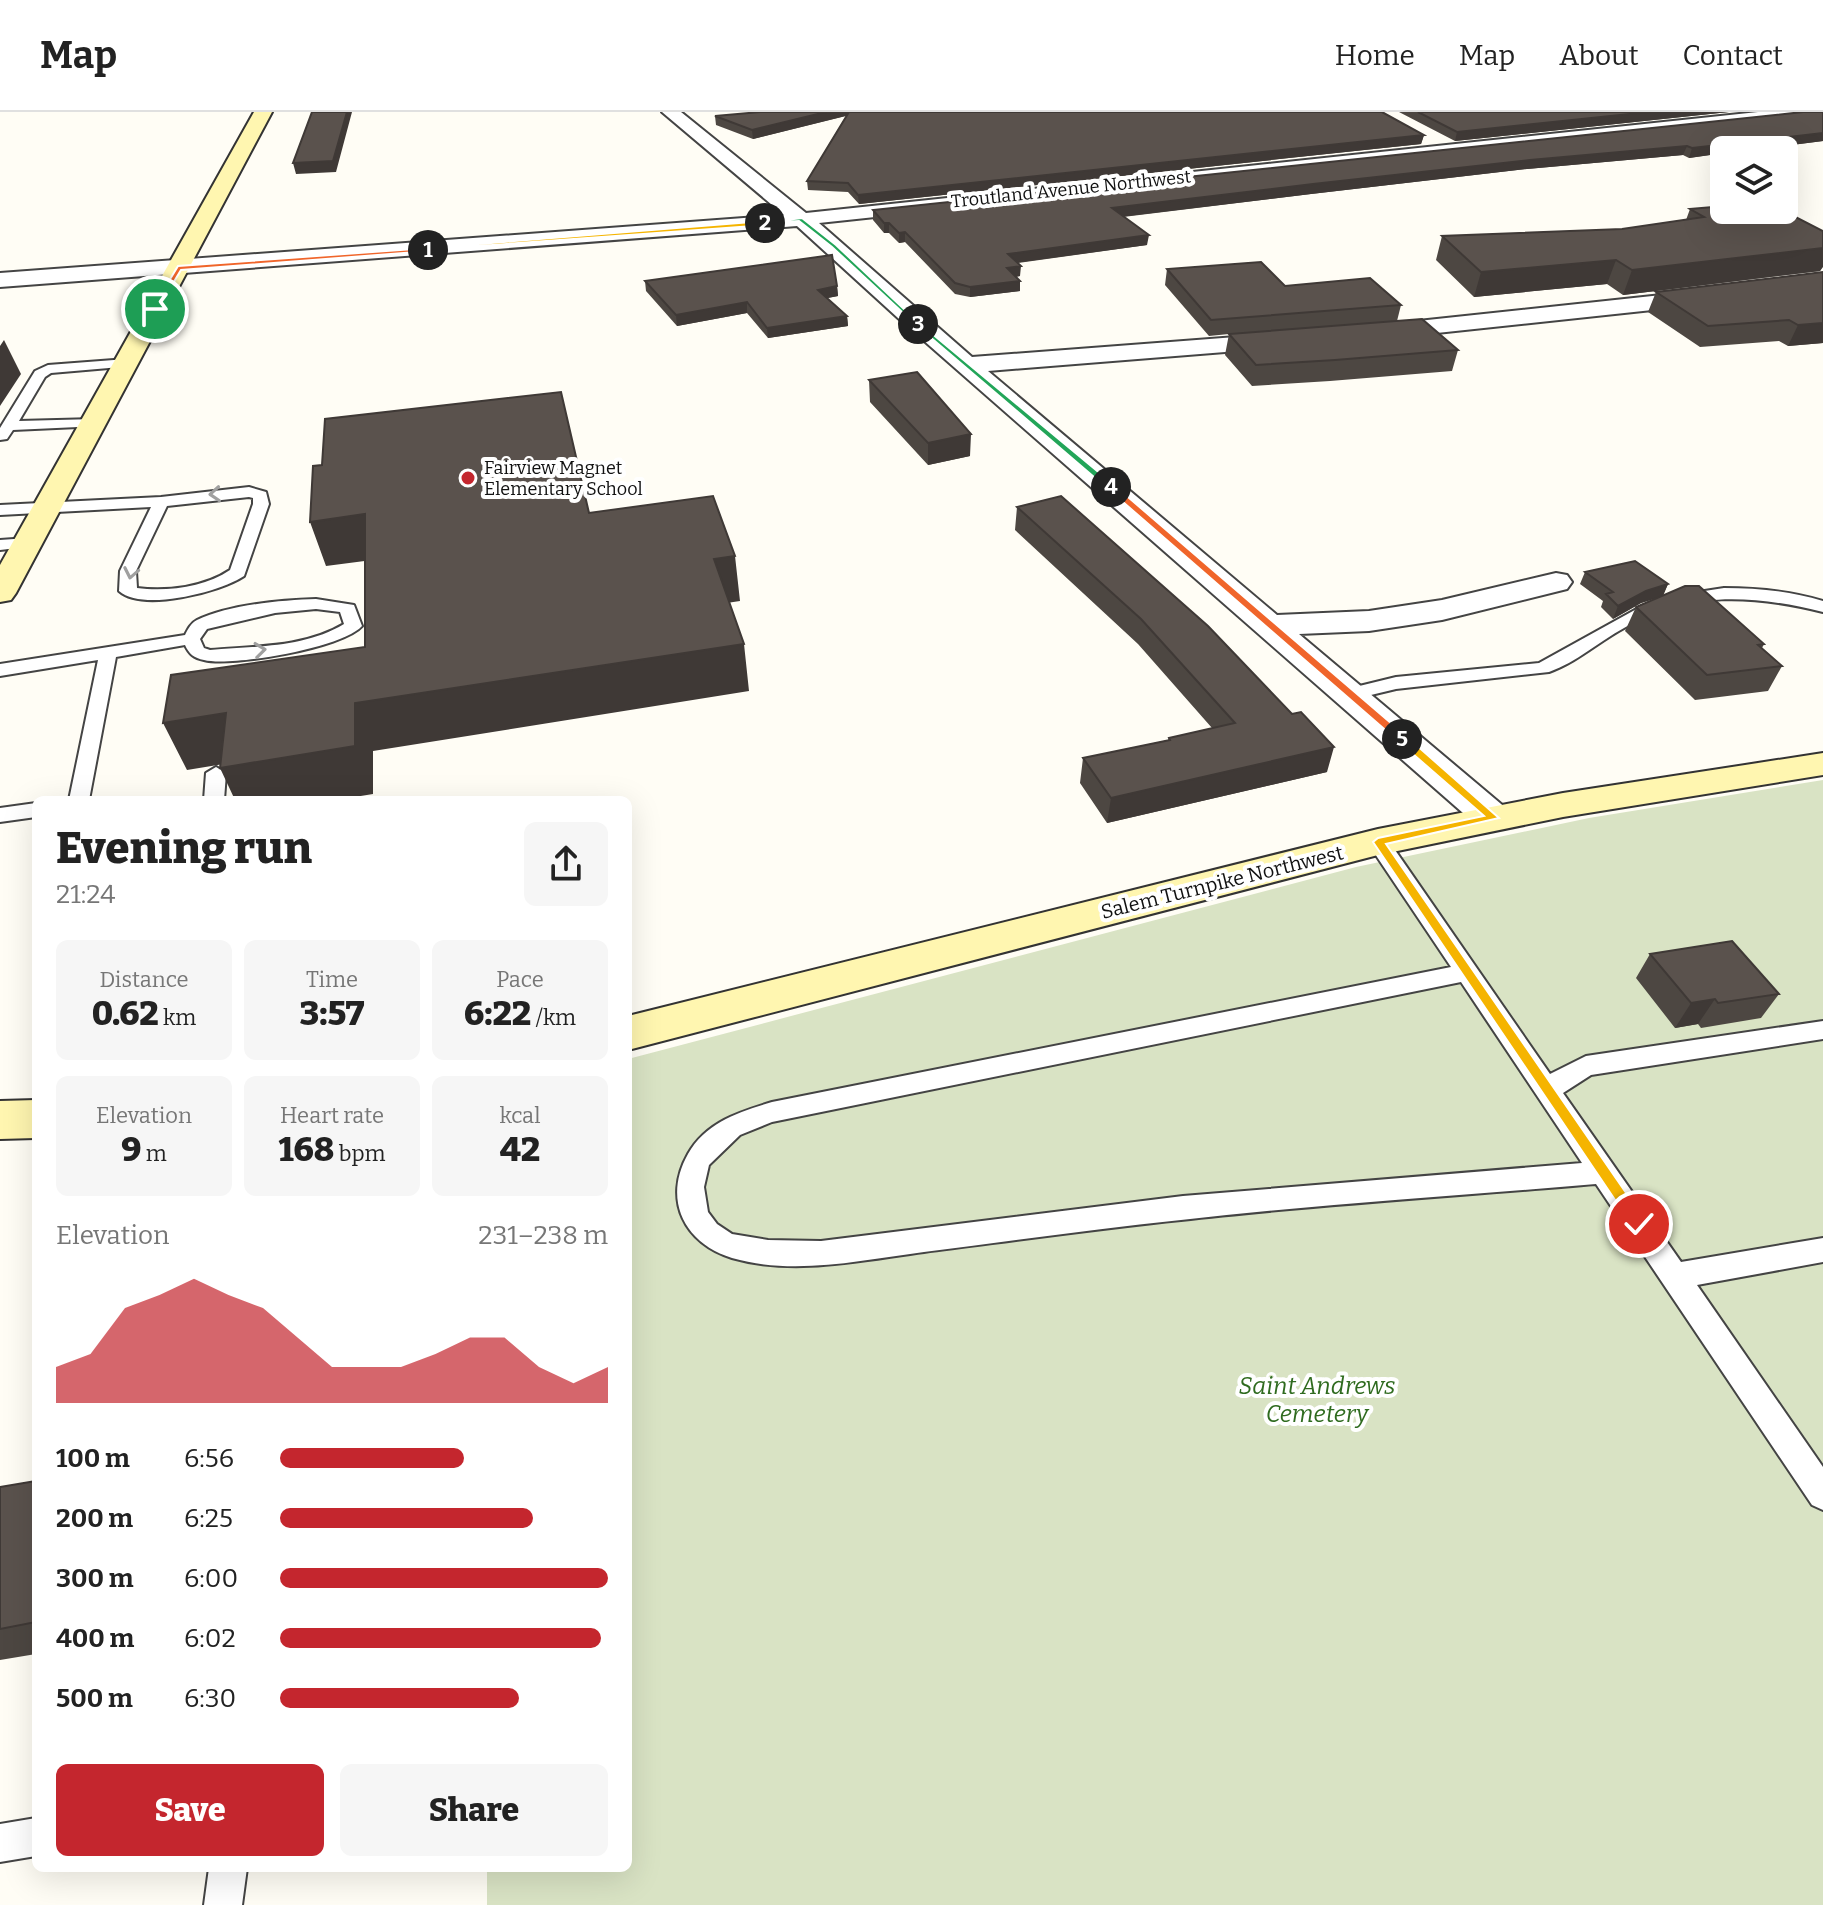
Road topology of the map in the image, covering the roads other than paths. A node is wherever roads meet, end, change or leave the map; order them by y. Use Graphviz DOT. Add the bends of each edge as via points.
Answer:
graph roads {
  1 [pos="263,112"];
  2 [pos="686,117"];
  3 [pos="1806,121"];
  4 [pos="1421,134"];
  5 [pos="1448,148"];
  6 [pos="800,219"];
  7 [pos="178,268"];
  8 [pos="0,280"];
  9 [pos="1823,281"];
  10 [pos="1347,335"];
  11 [pos="1304,339"];
  12 [pos="127,363"];
  13 [pos="966,365"];
  14 [pos="95,423"];
  15 [pos="9,426"];
  16 [pos="0,439"];
  17 [pos="161,502"];
  18 [pos="47,508"];
  19 [pos="0,510"];
  20 [pos="28,543"];
  21 [pos="0,545"];
  22 [pos="1556,582"];
  23 [pos="0,593"];
  24 [pos="1823,607"];
  25 [pos="1269,625"];
  26 [pos="191,639"];
  27 [pos="108,653"];
  28 [pos="0,670"];
  29 [pos="1350,694"];
  30 [pos="1823,764"];
  31 [pos="216,773"];
  32 [pos="80,796"];
  33 [pos="214,796"];
  34 [pos="32,811"];
  35 [pos="0,815"];
  36 [pos="1493,818"];
  37 [pos="1378,842"];
  38 [pos="1468,972"];
  39 [pos="1823,1030"];
  40 [pos="632,1032"];
  41 [pos="1548,1093"];
  42 [pos="32,1119"];
  43 [pos="0,1120"];
  44 [pos="1603,1172"];
  45 [pos="1823,1250"];
  46 [pos="1675,1276"];
  47 [pos="1823,1494"];
  48 [pos="32,1838"];
  49 [pos="0,1843"];
  50 [pos="227,1872"];
  51 [pos="223,1905"];
  1 -- 7 [label="street"];
  2 -- 6 [label="street"];
  3 -- 5 [label="street, Troutland Avenue Northwest" via="1773,115"];
  4 -- 5 [label="street"];
  5 -- 6 [label="street, Troutland Avenue Northwest"];
  6 -- 7 [label="street, Troutland Avenue Northwest"];
  6 -- 13 [label="street"];
  7 -- 8 [label="street, Troutland Avenue Northwest"];
  7 -- 12 [label="street"];
  9 -- 10 [label="street"];
  11 -- 13 [label="street"];
  12 -- 14 [label="street"];
  12 -- 15 [label="lane" via="48,369"];
  13 -- 25 [label="street"];
  14 -- 15 [label="lane"];
  14 -- 18 [label="street"];
  15 -- 16 [label="lane"];
  17 -- 17 [label="lane, one-way" via="128,571 128,591 186,591 231,579 238,572 260,495 237,492"];
  17 -- 18 [label="lane"];
  18 -- 19 [label="lane"];
  18 -- 20 [label="street"];
  20 -- 21 [label="lane"];
  20 -- 23 [label="street"];
  22 -- 25 [label="street" via="1442,610 1369,621"];
  24 -- 29 [label="lane" via="1770,593 1679,601 1625,619 1565,661 1542,668 1396,683"];
  25 -- 29 [label="street"];
  26 -- 26 [label="lane, one-way" via="197,651 208,656 308,644 339,637 353,626 348,609 338,605 297,607 225,617 200,625"];
  26 -- 27 [label="lane"];
  27 -- 28 [label="lane"];
  27 -- 32 [label="lane"];
  29 -- 36 [label="street"];
  30 -- 36 [label="street, Salem Turnpike Northwest"];
  31 -- 33 [label="lane"];
  34 -- 35 [label="lane"];
  36 -- 37 [label="street, Salem Turnpike Northwest"];
  37 -- 38 [label="lane"];
  37 -- 40 [label="street, Salem Turnpike Northwest"];
  38 -- 41 [label="lane"];
  38 -- 44 [label="lane" via="772,1112 729,1128 702,1153 691,1179 691,1205 698,1222 716,1240 761,1251 821,1253 1183,1208"];
  39 -- 41 [label="lane" via="1586,1066"];
  41 -- 44 [label="lane"];
  42 -- 43 [label="street"];
  44 -- 46 [label="lane"];
  45 -- 46 [label="lane"];
  46 -- 47 [label="lane"];
  48 -- 49 [label="lane"];
  50 -- 51 [label="lane"];
}
